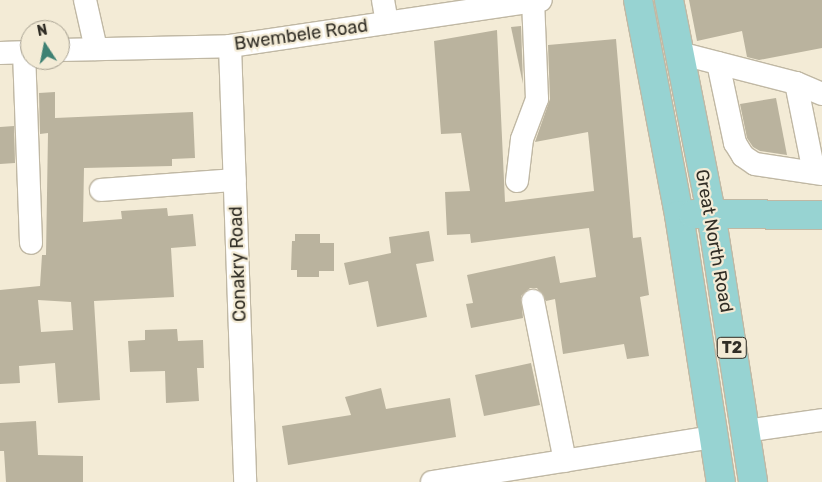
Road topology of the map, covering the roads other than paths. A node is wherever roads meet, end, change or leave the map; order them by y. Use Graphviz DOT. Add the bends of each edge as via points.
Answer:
graph roads {
  1 [pos="85,0"];
  2 [pos="383,0"];
  3 [pos="638,0"];
  4 [pos="669,0"];
  5 [pos="537,1"];
  6 [pos="387,24"];
  7 [pos="230,46"];
  8 [pos="96,49"];
  9 [pos="70,50"];
  10 [pos="20,52"];
  11 [pos="0,53"];
  12 [pos="680,53"];
  13 [pos="718,63"];
  14 [pos="27,70"];
  15 [pos="796,83"];
  16 [pos="822,94"];
  17 [pos="818,173"];
  18 [pos="235,180"];
  19 [pos="517,181"];
  20 [pos="101,190"];
  21 [pos="711,213"];
  22 [pos="679,215"];
  23 [pos="822,215"];
  24 [pos="31,243"];
  25 [pos="533,301"];
  26 [pos="822,420"];
  27 [pos="745,431"];
  28 [pos="713,438"];
  29 [pos="565,461"];
  30 [pos="245,482"];
  31 [pos="432,482"];
  32 [pos="721,482"];
  33 [pos="753,482"];
  1 -- 8 [label="street"];
  2 -- 6 [label="street"];
  3 -- 22 [label="main road, Great North Road / T2"];
  4 -- 12 [label="main road, Great North Road / T2"];
  5 -- 6 [label="street, Bwembele Road"];
  5 -- 19 [label="street" via="537,99 522,139"];
  6 -- 7 [label="street, Bwembele Road"];
  7 -- 8 [label="street, Bwembele Road"];
  7 -- 18 [label="street, Conakry Road"];
  8 -- 9 [label="street, Bwembele Road"];
  10 -- 11 [label="street"];
  12 -- 13 [label="street"];
  12 -- 21 [label="main road, Great North Road / T2"];
  13 -- 15 [label="street"];
  13 -- 17 [label="street" via="735,143 743,156 754,164"];
  14 -- 24 [label="street"];
  15 -- 16 [label="street"];
  15 -- 17 [label="street"];
  18 -- 20 [label="street"];
  18 -- 30 [label="street, Conakry Road"];
  21 -- 22 [label="main road"];
  21 -- 23 [label="main road"];
  21 -- 27 [label="main road, Great North Road / T2"];
  22 -- 28 [label="main road, Great North Road / T2"];
  25 -- 29 [label="street"];
  26 -- 27 [label="street"];
  27 -- 33 [label="main road, Great North Road / T2"];
  28 -- 29 [label="street"];
  28 -- 32 [label="main road, Great North Road / T2"];
  29 -- 31 [label="street"];
}
